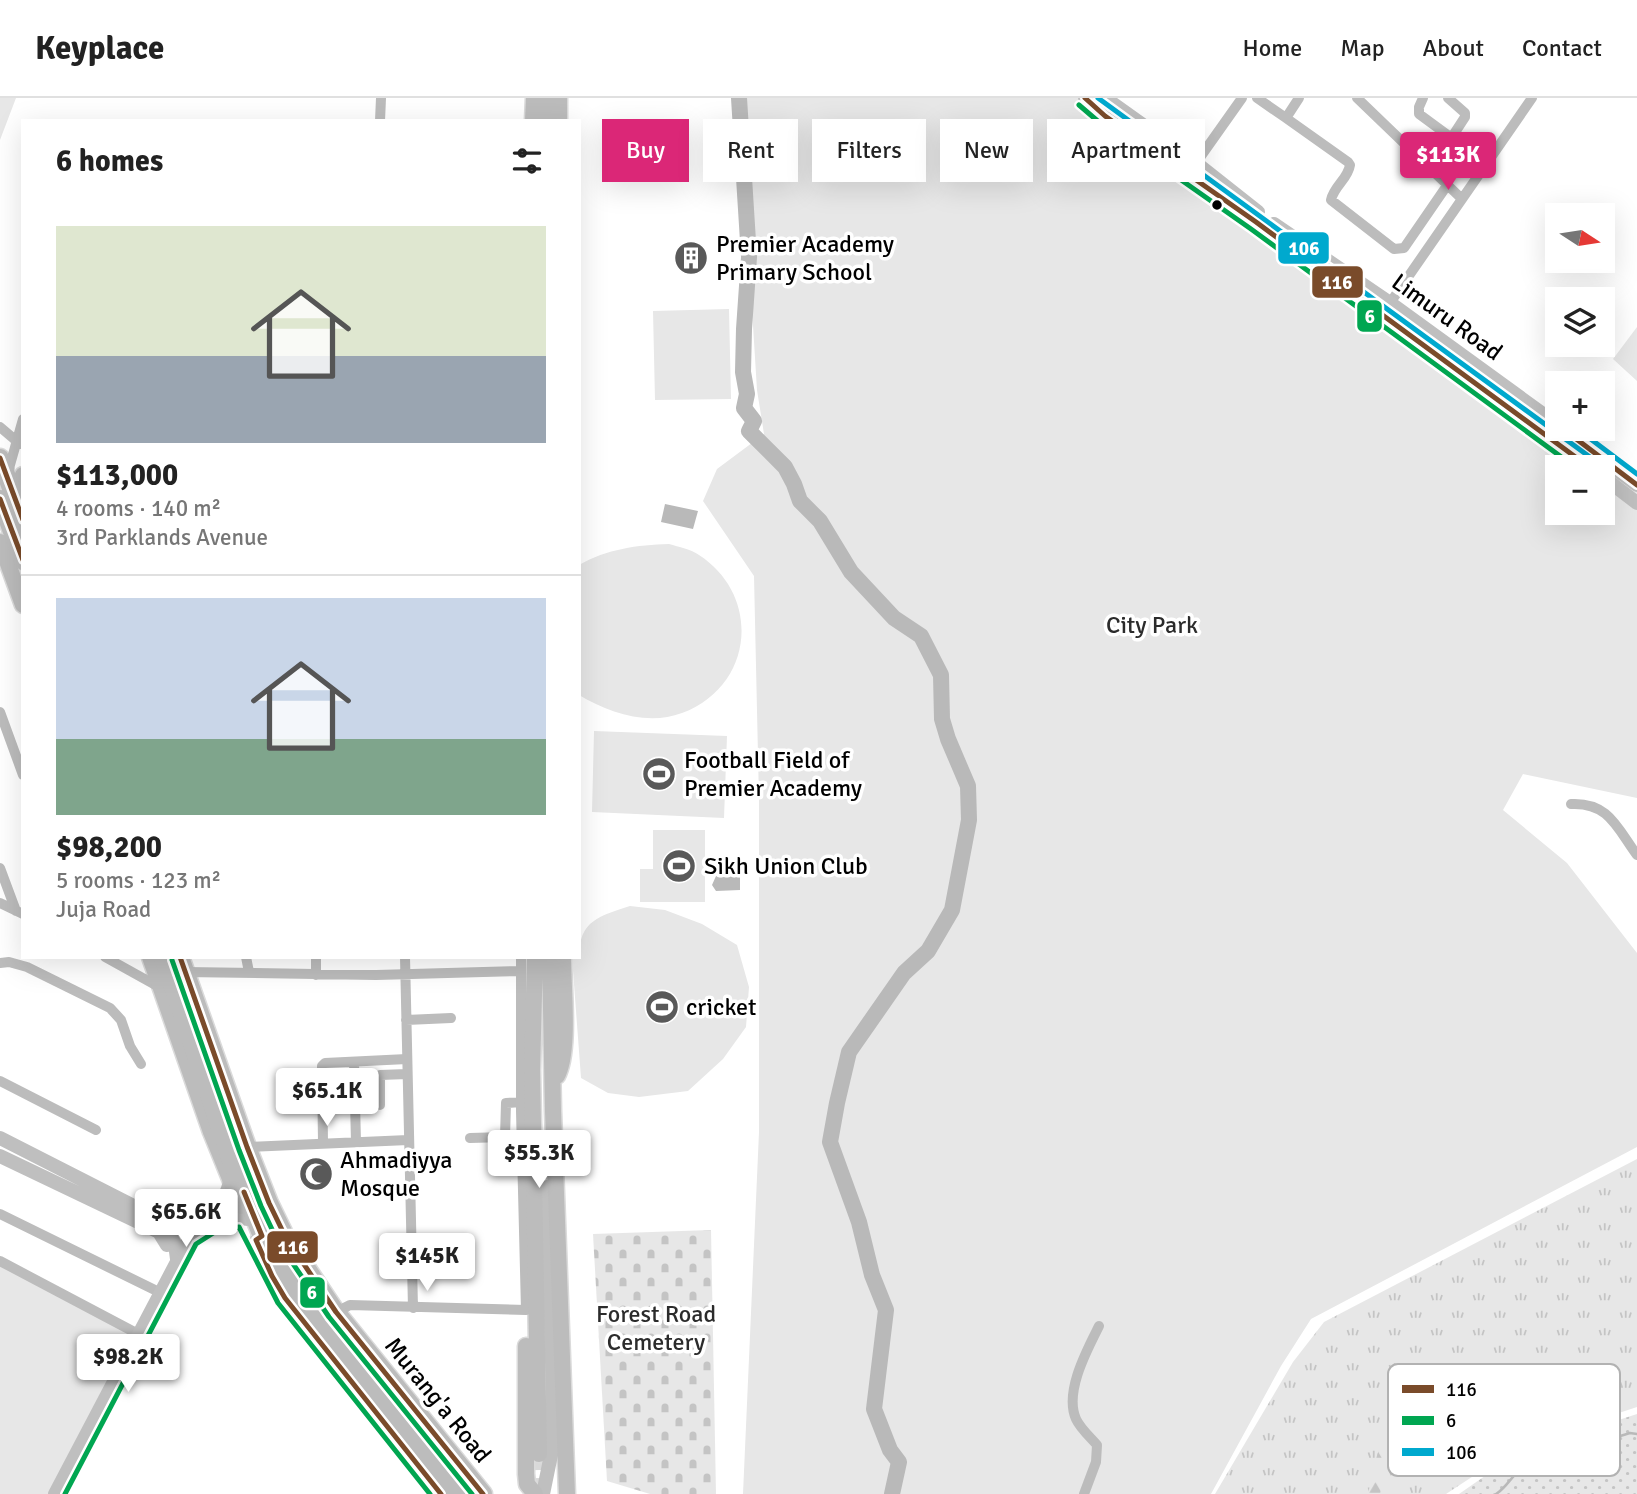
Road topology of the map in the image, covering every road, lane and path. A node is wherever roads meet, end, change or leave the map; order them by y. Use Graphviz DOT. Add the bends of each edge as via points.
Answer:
graph roads {
  1 [pos="381,98"];
  2 [pos="559,98"];
  3 [pos="1085,98"];
  4 [pos="1105,98"];
  5 [pos="1242,98"];
  6 [pos="1256,98"];
  7 [pos="1299,98"];
  8 [pos="1357,98"];
  9 [pos="1423,98"];
  10 [pos="1448,98"];
  11 [pos="1532,98"];
  12 [pos="536,99"];
  13 [pos="1286,118"];
  14 [pos="380,119"];
  15 [pos="533,119"];
  16 [pos="546,119"];
  17 [pos="559,119"];
  18 [pos="1134,119"];
  19 [pos="1452,137"];
  20 [pos="1205,150"];
  21 [pos="1487,164"];
  22 [pos="1205,170"];
  23 [pos="1448,184"];
  24 [pos="1462,199"];
  25 [pos="1385,309"];
  26 [pos="1545,416"];
  27 [pos="0,427"];
  28 [pos="1578,441"];
  29 [pos="20,444"];
  30 [pos="1574,455"];
  31 [pos="0,458"];
  32 [pos="15,476"];
  33 [pos="1637,485"];
  34 [pos="1615,486"];
  35 [pos="7,497"];
  36 [pos="1637,503"];
  37 [pos="21,518"];
  38 [pos="0,542"];
  39 [pos="21,553"];
  40 [pos="21,600"];
  41 [pos="0,712"];
  42 [pos="21,770"];
  43 [pos="1571,804"];
  44 [pos="1637,855"];
  45 [pos="0,868"];
  46 [pos="0,903"];
  47 [pos="19,912"];
  48 [pos="109,959"];
  49 [pos="151,959"];
  50 [pos="164,959"];
  51 [pos="246,959"];
  52 [pos="316,959"];
  53 [pos="405,959"];
  54 [pos="521,959"];
  55 [pos="535,959"];
  56 [pos="550,959"];
  57 [pos="563,959"];
  58 [pos="0,963"];
  59 [pos="183,965"];
  60 [pos="521,971"];
  61 [pos="249,972"];
  62 [pos="405,972"];
  63 [pos="316,975"];
  64 [pos="162,989"];
  65 [pos="452,1018"];
  66 [pos="406,1020"];
  67 [pos="534,1038"];
  68 [pos="407,1059"];
  69 [pos="354,1062"];
  70 [pos="141,1064"];
  71 [pos="407,1074"];
  72 [pos="0,1081"];
  73 [pos="552,1084"];
  74 [pos="521,1102"];
  75 [pos="380,1105"];
  76 [pos="553,1111"];
  77 [pos="96,1130"];
  78 [pos="505,1137"];
  79 [pos="522,1137"];
  80 [pos="0,1138"];
  81 [pos="470,1138"];
  82 [pos="408,1140"];
  83 [pos="356,1142"];
  84 [pos="323,1143"];
  85 [pos="247,1147"];
  86 [pos="0,1156"];
  87 [pos="230,1180"];
  88 [pos="547,1187"];
  89 [pos="0,1214"];
  90 [pos="247,1219"];
  91 [pos="163,1231"];
  92 [pos="259,1238"];
  93 [pos="177,1259"];
  94 [pos="0,1261"];
  95 [pos="169,1277"];
  96 [pos="161,1293"];
  97 [pos="413,1308"];
  98 [pos="526,1310"];
  99 [pos="335,1312"];
  100 [pos="1099,1326"];
  101 [pos="140,1335"];
  102 [pos="539,1454"];
  103 [pos="565,1469"];
  104 [pos="55,1494"];
  105 [pos="441,1494"];
  106 [pos="458,1494"];
  107 [pos="483,1494"];
  108 [pos="535,1494"];
  109 [pos="543,1494"];
  110 [pos="557,1494"];
  111 [pos="567,1494"];
  112 [pos="1084,1494"];
  1 -- 14 [label="street"];
  2 -- 17 [label="main road"];
  3 -- 25 [label="main road, Limuru Road"];
  4 -- 18 [label="main road, Limuru Road"];
  5 -- 20 [label="street"];
  6 -- 13 [label="street"];
  7 -- 13 [label="street"];
  8 -- 23 [label="street"];
  9 -- 19 [label="street" via="1419,114"];
  10 -- 19 [label="street" via="1465,113"];
  11 -- 21 [label="street"];
  12 -- 15 [label="main road"];
  12 -- 16 [label="main road"];
  13 -- 23 [label="street" via="1348,162 1348,173 1331,200 1394,249 1404,248"];
  19 -- 21 [label="street"];
  21 -- 24 [label="street"];
  22 -- 25 [label="main road, Limuru Road"];
  23 -- 24 [label="street"];
  24 -- 25 [label="street"];
  25 -- 26 [label="main road, Limuru Road"];
  25 -- 30 [label="main road, Limuru Road"];
  27 -- 29 [label="street"];
  28 -- 33 [label="main road"];
  29 -- 32 [label="street"];
  31 -- 32 [label="highway"];
  32 -- 35 [label="highway"];
  34 -- 36 [label="main road"];
  35 -- 37 [label="highway"];
  35 -- 39 [label="highway"];
  38 -- 40 [label="main road"];
  41 -- 42 [label="street"];
  43 -- 44 [label="street" via="1602,809"];
  45 -- 47 [label="street"];
  46 -- 47 [label="street"];
  48 -- 64 [label="street"];
  49 -- 64 [label="main road, Murang'a Road"];
  50 -- 92 [label="highway, Murang'a Road"];
  51 -- 61 [label="street"];
  52 -- 63 [label="street"];
  53 -- 62 [label="street"];
  54 -- 60 [label="street"];
  55 -- 67 [label="main road"];
  56 -- 73 [label="main road"];
  57 -- 73 [label="main road" via="564,1048"];
  58 -- 70 [label="street" via="27,967 110,1008 121,1020"];
  59 -- 61 [label="street"];
  59 -- 85 [label="highway, Murang'a Road"];
  60 -- 62 [label="street"];
  60 -- 74 [label="street"];
  61 -- 63 [label="street"];
  62 -- 63 [label="street"];
  62 -- 66 [label="street"];
  64 -- 87 [label="main road, Murang'a Road"];
  65 -- 66 [label="street"];
  66 -- 68 [label="street"];
  67 -- 88 [label="main road"];
  67 -- 102 [label="main road"];
  68 -- 69 [label="street"];
  68 -- 71 [label="street"];
  69 -- 83 [label="street"];
  69 -- 84 [label="street" via="322,1066"];
  71 -- 75 [label="street" via="380,1075"];
  71 -- 82 [label="street"];
  72 -- 77 [label="street"];
  73 -- 76 [label="main road"];
  74 -- 78 [label="street" via="506,1103"];
  74 -- 79 [label="street"];
  76 -- 88 [label="main road"];
  76 -- 103 [label="main road"];
  78 -- 79 [label="street"];
  78 -- 81 [label="street"];
  79 -- 98 [label="street"];
  80 -- 91 [label="main road" via="161,1220"];
  82 -- 83 [label="street"];
  82 -- 97 [label="street"];
  83 -- 84 [label="street"];
  84 -- 85 [label="street"];
  85 -- 99 [label="highway, Murang'a Road" via="285,1236"];
  86 -- 91 [label="main road"];
  87 -- 90 [label="main road, Murang'a Road"];
  87 -- 91 [label="main road" via="226,1194 211,1209"];
  88 -- 109 [label="main road" via="553,1395 552,1450"];
  89 -- 96 [label="street"];
  90 -- 92 [label="main road, Murang'a Road"];
  90 -- 93 [label="main road" via="204,1226"];
  91 -- 93 [label="main road" via="174,1244"];
  91 -- 95 [label="main road"];
  92 -- 105 [label="main road" via="285,1298"];
  92 -- 106 [label="highway, Murang'a Road" via="291,1285"];
  93 -- 95 [label="main road"];
  94 -- 101 [label="street"];
  95 -- 96 [label="main road"];
  96 -- 101 [label="main road"];
  97 -- 98 [label="street"];
  97 -- 99 [label="street" via="350,1305"];
  98 -- 108 [label="main road" via="526,1474"];
  99 -- 107 [label="highway, Murang'a Road"];
  100 -- 112 [label="street" via="1082,1360 1073,1395 1076,1419 1097,1445"];
  101 -- 104 [label="main road"];
  103 -- 110 [label="main road"];
  103 -- 111 [label="main road"];
}
